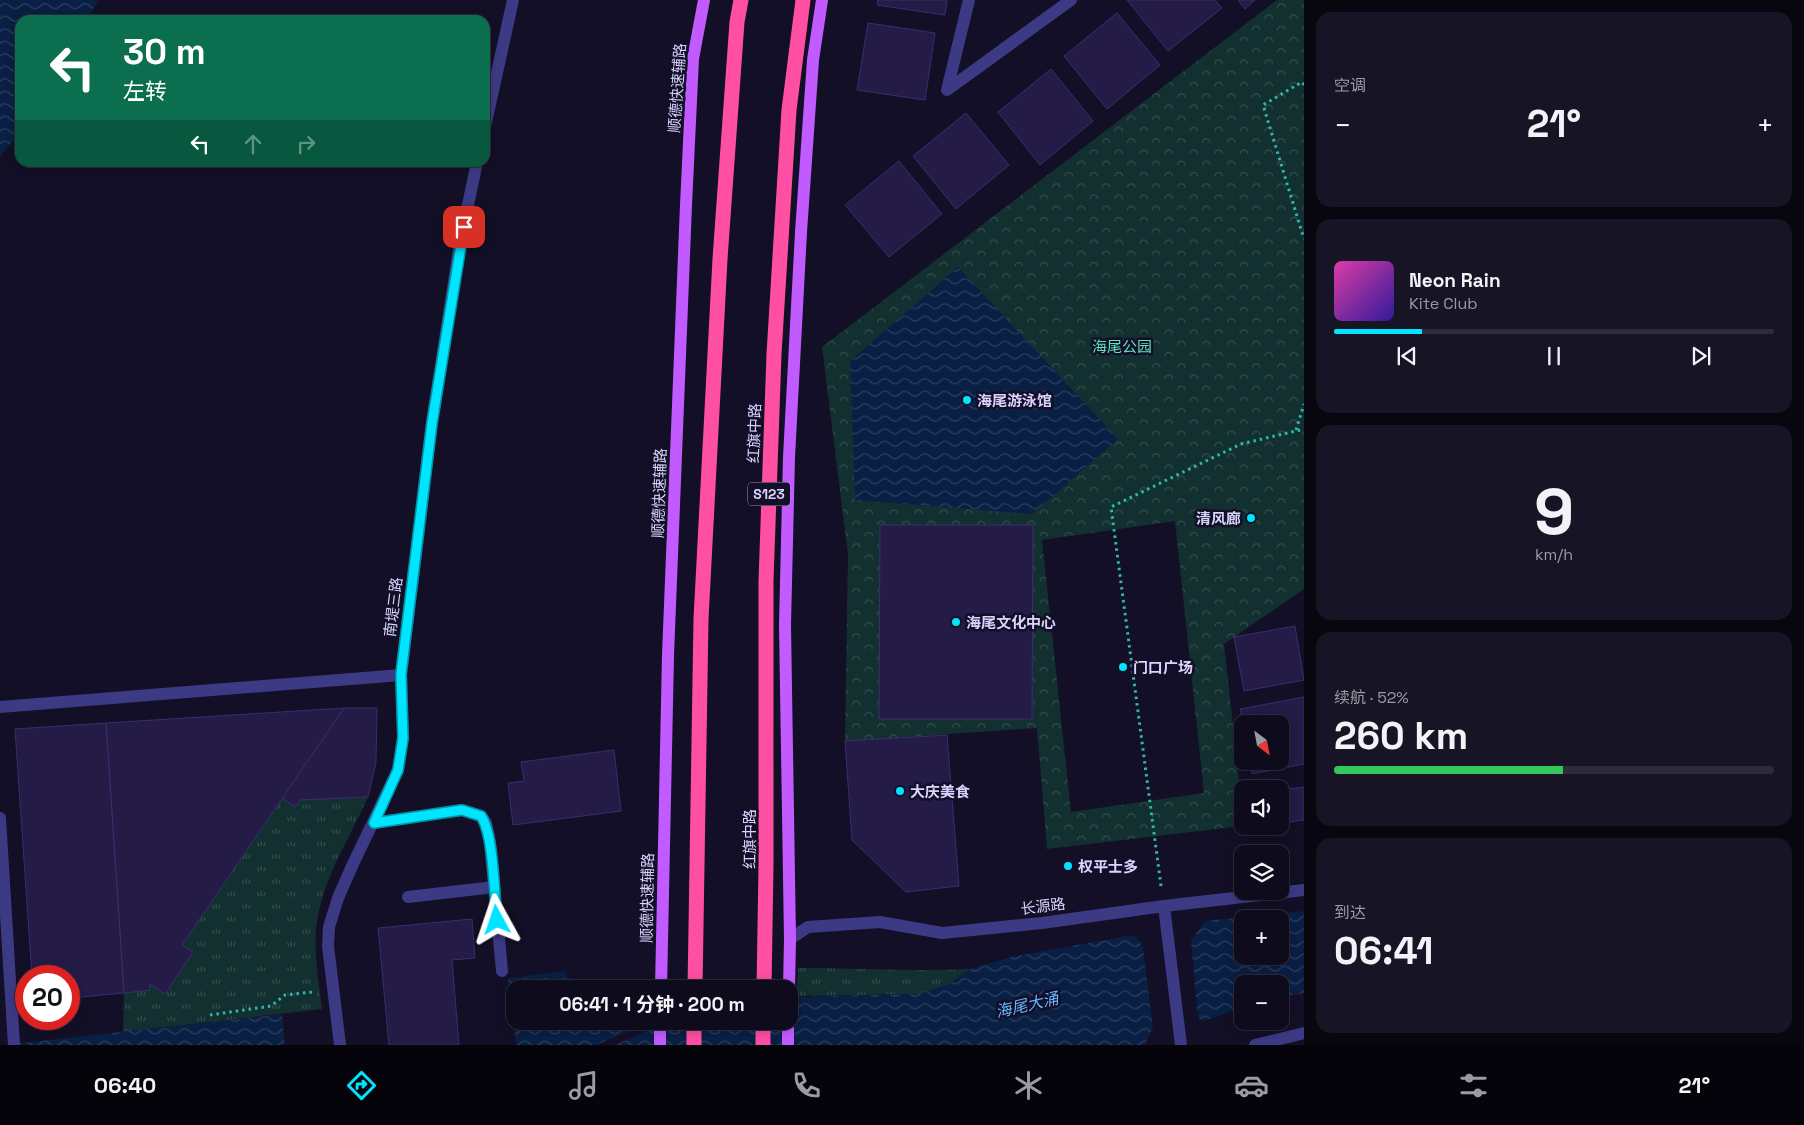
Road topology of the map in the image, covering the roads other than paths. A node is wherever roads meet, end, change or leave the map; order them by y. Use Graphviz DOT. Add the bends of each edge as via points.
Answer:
graph roads {
  1 [pos="513,0"];
  2 [pos="704,0"];
  3 [pos="741,0"];
  4 [pos="803,0"];
  5 [pos="822,0"];
  6 [pos="969,0"];
  7 [pos="1071,0"];
  8 [pos="490,104"];
  9 [pos="477,167"];
  10 [pos="401,674"];
  11 [pos="0,707"];
  12 [pos="0,818"];
  13 [pos="374,823"];
  14 [pos="494,887"];
  15 [pos="1304,890"];
  16 [pos="408,897"];
  17 [pos="1164,906"];
  18 [pos="790,939"];
  19 [pos="502,971"];
  20 [pos="661,980"];
  21 [pos="695,980"];
  22 [pos="764,980"];
  23 [pos="789,980"];
  24 [pos="660,1030"];
  25 [pos="694,1030"];
  26 [pos="763,1030"];
  27 [pos="788,1030"];
  28 [pos="1304,1033"];
  29 [pos="13,1040"];
  30 [pos="1275,1043"];
  31 [pos="340,1045"];
  32 [pos="660,1045"];
  33 [pos="694,1045"];
  34 [pos="763,1045"];
  35 [pos="788,1045"];
  36 [pos="1181,1045"];
  37 [pos="1255,1045"];
  1 -- 8 [label="street"];
  2 -- 20 [label="main road, 顺德快速辅路" via="693,59 687,195 668,655"];
  3 -- 21 [label="highway" via="720,259 701,620"];
  4 -- 22 [label="highway, 红旗中路 / S123" via="789,110 774,354 766,581"];
  5 -- 18 [label="main road" via="812,69 789,457 786,626"];
  6 -- 7 [label="street" via="947,90"];
  9 -- 10 [label="street, 南堤三路" via="460,243 432,423"];
  10 -- 11 [label="street"];
  10 -- 13 [label="street, 南堤三路" via="403,738 398,770"];
  12 -- 29 [label="street"];
  13 -- 14 [label="street" via="462,810 481,816 490,842"];
  13 -- 31 [label="street, 南堤三路" via="338,898 329,926 328,946"];
  14 -- 16 [label="street"];
  14 -- 19 [label="street"];
  15 -- 17 [label="street, 长源路"];
  17 -- 18 [label="street, 长源路" via="942,933 880,922 827,925 808,927"];
  17 -- 36 [label="street"];
  18 -- 23 [label="main road"];
  24 -- 32 [label="main road"];
  25 -- 33 [label="highway"];
  26 -- 34 [label="highway"];
  27 -- 35 [label="main road"];
  28 -- 30 [label="street"];
  30 -- 37 [label="street"];
}
